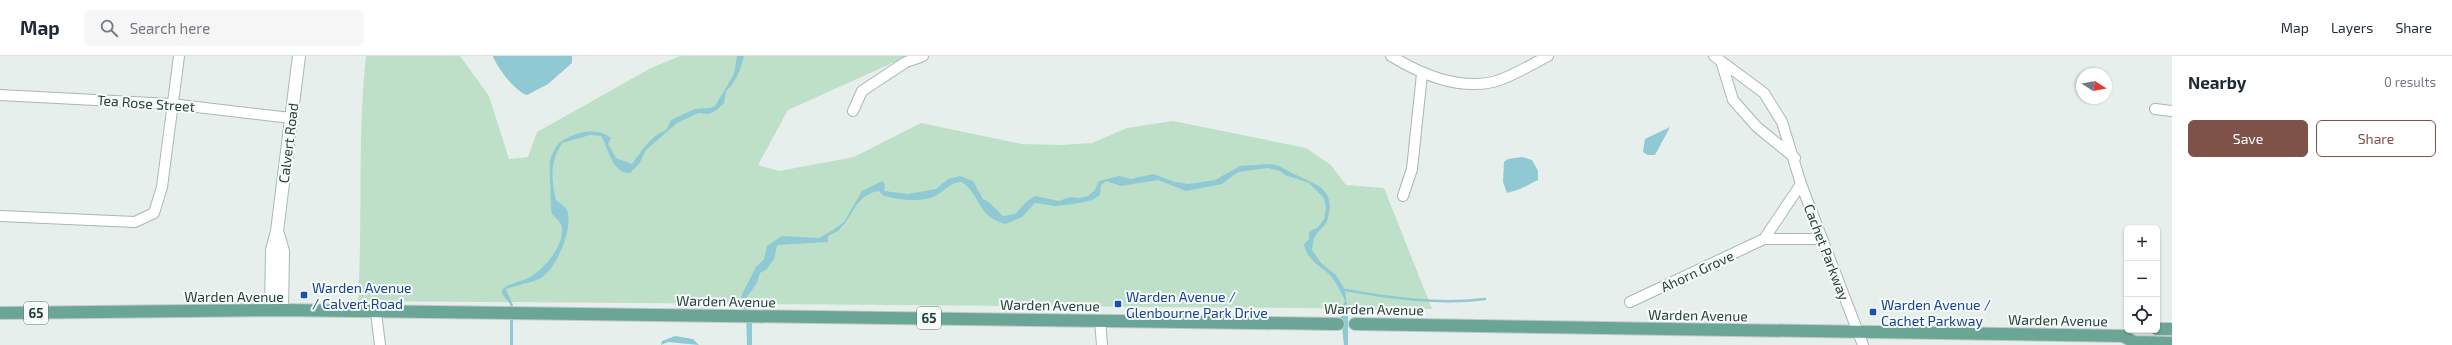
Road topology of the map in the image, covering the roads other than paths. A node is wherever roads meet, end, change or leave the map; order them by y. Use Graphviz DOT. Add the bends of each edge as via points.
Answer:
graph roads {
  1 [pos="179,56"];
  2 [pos="299,56"];
  3 [pos="923,56"];
  4 [pos="1391,56"];
  5 [pos="1548,56"];
  6 [pos="1714,56"];
  7 [pos="1722,64"];
  8 [pos="1422,74"];
  9 [pos="0,95"];
  10 [pos="171,104"];
  11 [pos="2155,109"];
  12 [pos="853,111"];
  13 [pos="2172,111"];
  14 [pos="291,118"];
  15 [pos="1795,158"];
  16 [pos="1801,184"];
  17 [pos="1403,196"];
  18 [pos="0,216"];
  19 [pos="1764,239"];
  20 [pos="1821,239"];
  21 [pos="1630,302"];
  22 [pos="276,310"];
  23 [pos="376,312"];
  24 [pos="0,313"];
  25 [pos="1100,320"];
  26 [pos="1338,324"];
  27 [pos="1355,324"];
  28 [pos="2160,329"];
  29 [pos="2172,329"];
  30 [pos="1858,333"];
  31 [pos="2124,333"];
  32 [pos="2127,333"];
  33 [pos="2172,343"];
  34 [pos="380,345"];
  35 [pos="1102,345"];
  36 [pos="1864,345"];
  1 -- 10 [label="street"];
  2 -- 14 [label="street, Calvert Road"];
  3 -- 12 [label="street" via="906,62 862,91"];
  4 -- 8 [label="street"];
  5 -- 8 [label="street" via="1493,82 1466,83"];
  6 -- 7 [label="street, Cachet Parkway"];
  7 -- 15 [label="street, Cachet Parkway" via="1733,100 1757,127"];
  7 -- 15 [label="street, Cachet Parkway" via="1764,93 1782,122"];
  8 -- 17 [label="street" via="1412,169"];
  9 -- 10 [label="street, Tea Rose Street"];
  10 -- 14 [label="street, Tea Rose Street"];
  10 -- 18 [label="street" via="162,187 154,213 135,222"];
  11 -- 13 [label="street"];
  14 -- 22 [label="street, Calvert Road" via="277,231 272,250"];
  15 -- 16 [label="street, Cachet Parkway"];
  16 -- 19 [label="street"];
  16 -- 20 [label="street, Cachet Parkway"];
  19 -- 20 [label="street, Ahorn Grove"];
  19 -- 21 [label="street, Ahorn Grove"];
  20 -- 30 [label="street, Cachet Parkway"];
  22 -- 23 [label="main road, Warden Avenue / 65"];
  22 -- 24 [label="main road, Warden Avenue / 65"];
  23 -- 25 [label="main road, Warden Avenue / 65"];
  23 -- 34 [label="street"];
  25 -- 26 [label="main road, Warden Avenue / 65"];
  25 -- 35 [label="street"];
  26 -- 27 [label="street, Warden Avenue / 65"];
  27 -- 30 [label="main road, Warden Avenue / 65"];
  28 -- 29 [label="main road"];
  30 -- 31 [label="main road, Warden Avenue / 65"];
  30 -- 36 [label="street, Cachet Parkway"];
  32 -- 33 [label="main road, Warden Avenue / 65" via="2134,342"];
}
